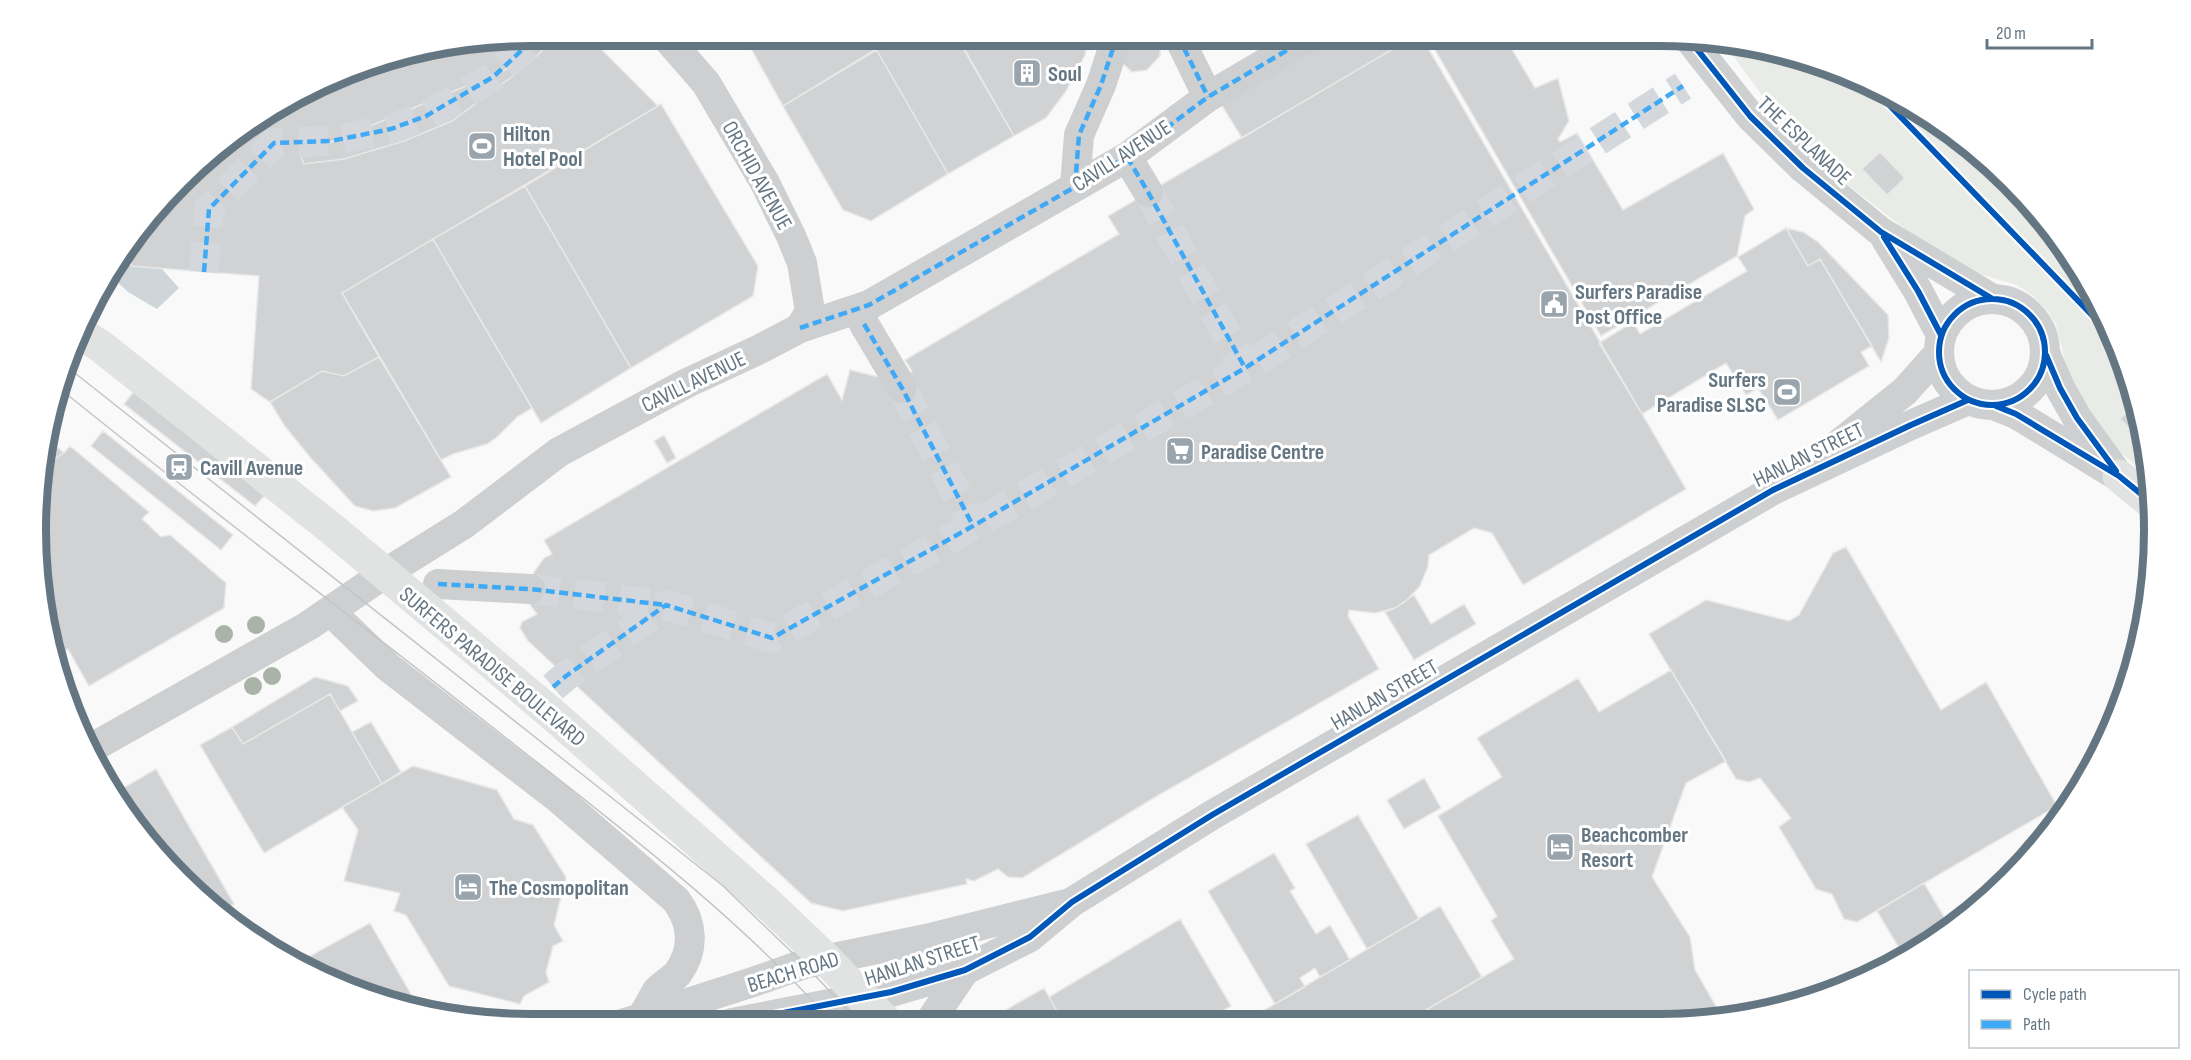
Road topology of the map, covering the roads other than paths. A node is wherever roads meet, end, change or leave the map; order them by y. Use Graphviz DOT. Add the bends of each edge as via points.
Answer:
graph roads {
  1 [pos="674,46"];
  2 [pos="1114,46"];
  3 [pos="1183,46"];
  4 [pos="1294,46"];
  5 [pos="1697,48"];
  6 [pos="1208,97"];
  7 [pos="1127,157"];
  8 [pos="1075,186"];
  9 [pos="1148,192"];
  10 [pos="1881,232"];
  11 [pos="1991,298"];
  12 [pos="864,324"];
  13 [pos="800,328"];
  14 [pos="86,337"];
  15 [pos="1940,344"];
  16 [pos="2046,355"];
  17 [pos="902,388"];
  18 [pos="1982,403"];
  19 [pos="2119,476"];
  20 [pos="1797,478"];
  21 [pos="2143,495"];
  22 [pos="384,574"];
  23 [pos="438,584"];
  24 [pos="530,589"];
  25 [pos="330,611"];
  26 [pos="97,745"];
  27 [pos="1072,902"];
  28 [pos="826,959"];
  29 [pos="965,970"];
  30 [pos="864,998"];
  31 [pos="819,1007"];
  32 [pos="637,1014"];
  33 [pos="652,1014"];
  34 [pos="781,1014"];
  35 [pos="878,1014"];
  36 [pos="935,1014"];
  1 -- 13 [label="street, ORCHID AVENUE" via="706,83 765,183 791,236 802,263 810,310"];
  2 -- 8 [label="street" via="1079,135"];
  3 -- 6 [label="street"];
  4 -- 6 [label="street, CAVILL AVENUE"];
  5 -- 10 [label="street, THE ESPLANADE" via="1774,142"];
  6 -- 7 [label="street, CAVILL AVENUE"];
  7 -- 8 [label="street, CAVILL AVENUE"];
  7 -- 9 [label="street"];
  8 -- 13 [label="street, CAVILL AVENUE" via="869,305"];
  10 -- 11 [label="street, THE ESPLANADE"];
  10 -- 15 [label="street, THE ESPLANADE" via="1918,291"];
  11 -- 15 [label="street" via="1960,309 1949,320"];
  11 -- 16 [label="street" via="2008,300 2037,321"];
  12 -- 17 [label="street"];
  13 -- 22 [label="street, CAVILL AVENUE" via="676,388 559,452 464,524"];
  14 -- 22 [label="street, SURFERS PARADISE BOULEVARD"];
  15 -- 18 [label="street" via="1942,373 1954,390"];
  15 -- 20 [label="street, HANLAN STREET" via="1905,391"];
  16 -- 18 [label="street" via="2042,372 2020,398"];
  16 -- 19 [label="street" via="2077,418"];
  18 -- 19 [label="street" via="2016,414"];
  18 -- 20 [label="street, HANLAN STREET"];
  19 -- 21 [label="street"];
  20 -- 27 [label="street, HANLAN STREET" via="1212,815"];
  22 -- 25 [label="street, CAVILL AVENUE"];
  22 -- 28 [label="street, SURFERS PARADISE BOULEVARD" via="551,713"];
  23 -- 24 [label="street"];
  25 -- 26 [label="street, CAVILL AVENUE"];
  25 -- 32 [label="street" via="388,667 559,799 676,900 690,926 690,944 678,972"];
  27 -- 28 [label="street, BEACH ROAD" via="926,939"];
  27 -- 29 [label="street, HANLAN STREET" via="1030,937"];
  28 -- 30 [label="street, SURFERS PARADISE BOULEVARD"];
  28 -- 33 [label="street, BEACH ROAD"];
  29 -- 30 [label="street, HANLAN STREET"];
  29 -- 36 [label="street"];
  30 -- 31 [label="street, HANLAN STREET"];
  30 -- 35 [label="street, SURFERS PARADISE BOULEVARD"];
  31 -- 34 [label="street, BEACH ROAD"];
}
